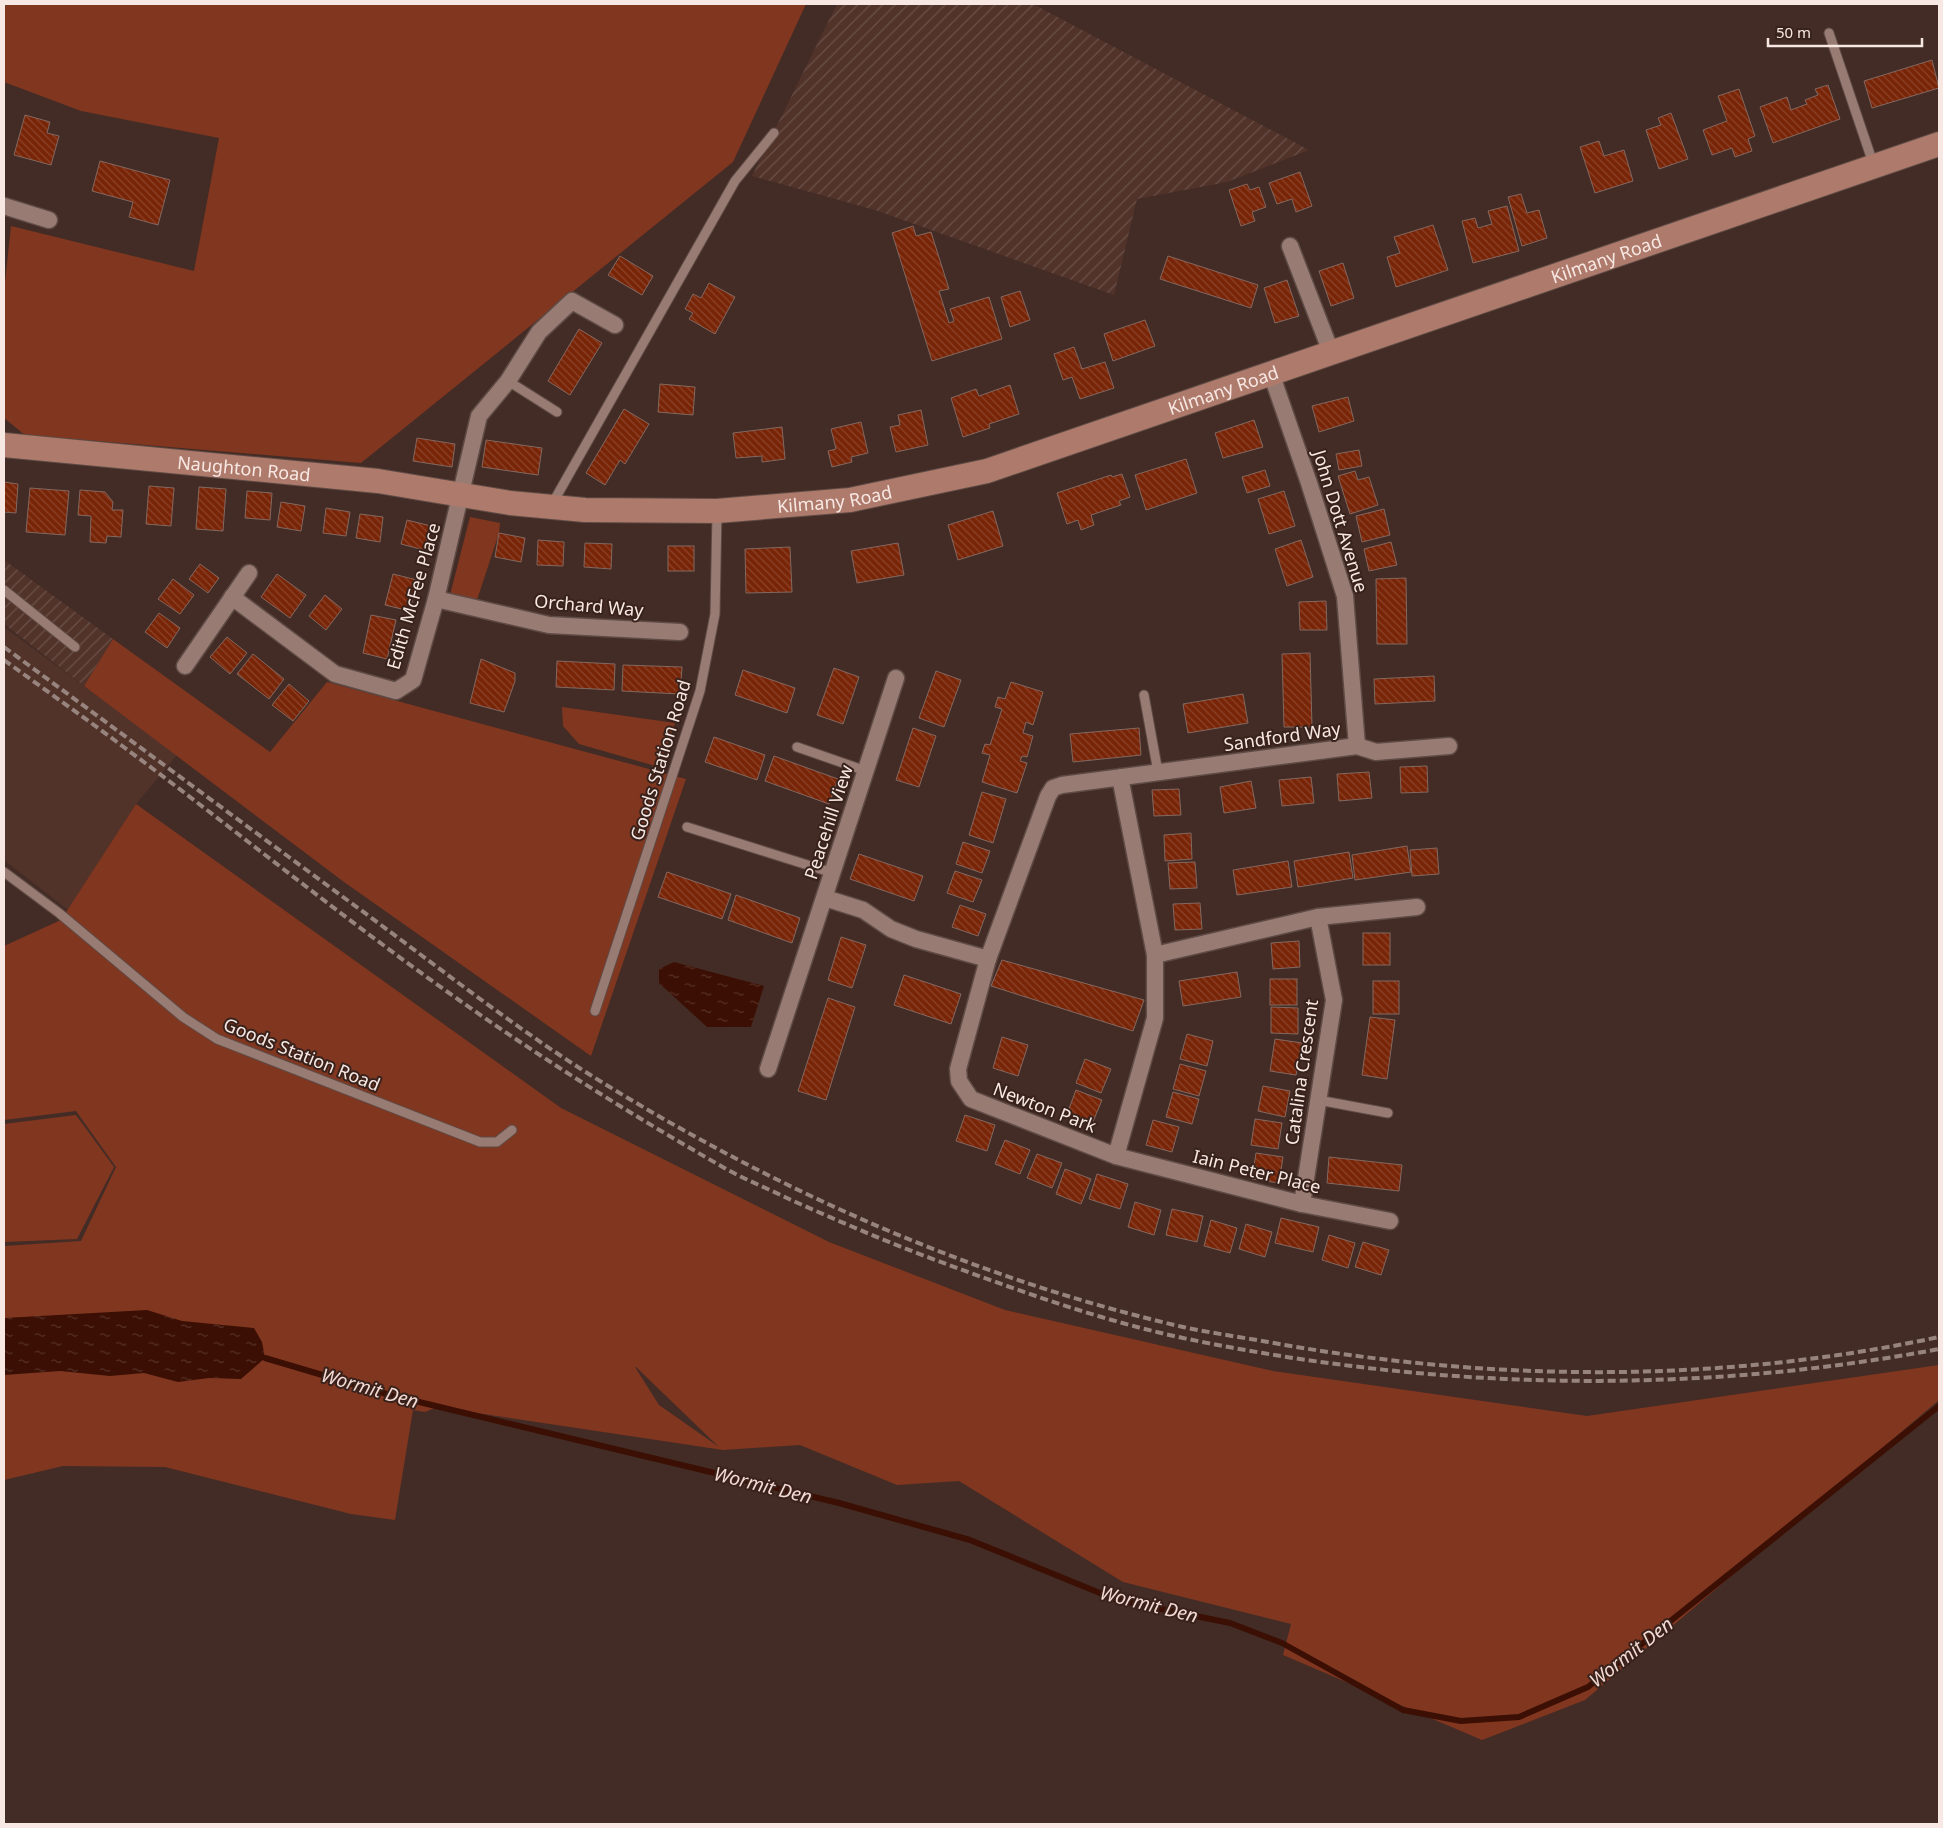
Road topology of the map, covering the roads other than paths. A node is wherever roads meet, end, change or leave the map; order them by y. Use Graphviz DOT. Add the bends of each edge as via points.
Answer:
graph roads {
  1 [pos="1829,33"];
  2 [pos="774,133"];
  3 [pos="1939,144"];
  4 [pos="1874,166"];
  5 [pos="4,206"];
  6 [pos="49,220"];
  7 [pos="1290,246"];
  8 [pos="615,324"];
  9 [pos="1331,352"];
  10 [pos="1271,373"];
  11 [pos="508,381"];
  12 [pos="557,412"];
  13 [pos="4,445"];
  14 [pos="461,494"];
  15 [pos="484,498"];
  16 [pos="550,508"];
  17 [pos="717,511"];
  18 [pos="249,573"];
  19 [pos="4,590"];
  20 [pos="232,597"];
  21 [pos="436,598"];
  22 [pos="680,632"];
  23 [pos="75,647"];
  24 [pos="185,666"];
  25 [pos="896,678"];
  26 [pos="1144,695"];
  27 [pos="1357,746"];
  28 [pos="1450,746"];
  29 [pos="797,747"];
  30 [pos="866,771"];
  31 [pos="1158,772"];
  32 [pos="1120,777"];
  33 [pos="687,827"];
  34 [pos="4,872"];
  35 [pos="833,873"];
  36 [pos="825,898"];
  37 [pos="1417,907"];
  38 [pos="1318,917"];
  39 [pos="1155,955"];
  40 [pos="988,959"];
  41 [pos="595,1010"];
  42 [pos="768,1069"];
  43 [pos="1318,1100"];
  44 [pos="1388,1113"];
  45 [pos="512,1130"];
  46 [pos="1116,1156"];
  47 [pos="1302,1204"];
  48 [pos="1390,1221"];
  1 -- 4 [label="lane"];
  2 -- 16 [label="lane" via="735,181"];
  3 -- 4 [label="main road, Kilmany Road"];
  4 -- 9 [label="main road, Kilmany Road"];
  5 -- 6 [label="street"];
  7 -- 9 [label="street"];
  8 -- 11 [label="street, Edith McFee Place" via="572,301 539,332"];
  9 -- 10 [label="main road, Kilmany Road"];
  10 -- 17 [label="main road, Kilmany Road" via="987,471 850,500"];
  10 -- 27 [label="street, John Dott Avenue" via="1345,596"];
  11 -- 12 [label="lane"];
  11 -- 14 [label="street, Edith McFee Place" via="479,416"];
  13 -- 14 [label="main road, Naughton Road" via="378,481"];
  14 -- 15 [label="main road, Naughton Road"];
  14 -- 21 [label="street, Edith McFee Place"];
  15 -- 16 [label="main road, Kilmany Road"];
  16 -- 17 [label="main road, Kilmany Road"];
  17 -- 41 [label="lane, Goods Station Road" via="715,614 700,691"];
  18 -- 20 [label="street"];
  19 -- 23 [label="lane"];
  20 -- 21 [label="street, Edith McFee Place" via="334,674 396,691 414,680"];
  20 -- 24 [label="street"];
  21 -- 22 [label="street, Orchard Way" via="548,625"];
  25 -- 30 [label="street, Peacehill View"];
  26 -- 31 [label="lane"];
  27 -- 28 [label="street, Sandford Way" via="1376,752"];
  27 -- 31 [label="street, Sandford Way"];
  29 -- 30 [label="lane"];
  30 -- 35 [label="street, Peacehill View"];
  31 -- 32 [label="street, Sandford Way"];
  32 -- 39 [label="street, Newton Park"];
  32 -- 40 [label="street, Newton Park" via="1062,784 1048,796"];
  33 -- 35 [label="lane"];
  34 -- 45 [label="lane, Goods Station Road" via="60,913 183,1017 217,1039 480,1142 497,1142"];
  35 -- 36 [label="street, Peacehill View"];
  36 -- 40 [label="street, Peacehill View" via="863,910 909,937"];
  36 -- 42 [label="street"];
  37 -- 38 [label="street"];
  38 -- 39 [label="street"];
  38 -- 43 [label="street, Catalina Crescent" via="1334,1000"];
  39 -- 46 [label="street, Newton Park" via="1154,1018"];
  40 -- 46 [label="street, Newton Park" via="958,1069 963,1089 971,1099"];
  43 -- 44 [label="lane"];
  43 -- 47 [label="street, Catalina Crescent"];
  46 -- 47 [label="street, Iain Peter Place"];
  47 -- 48 [label="street, Iain Peter Place"];
}
